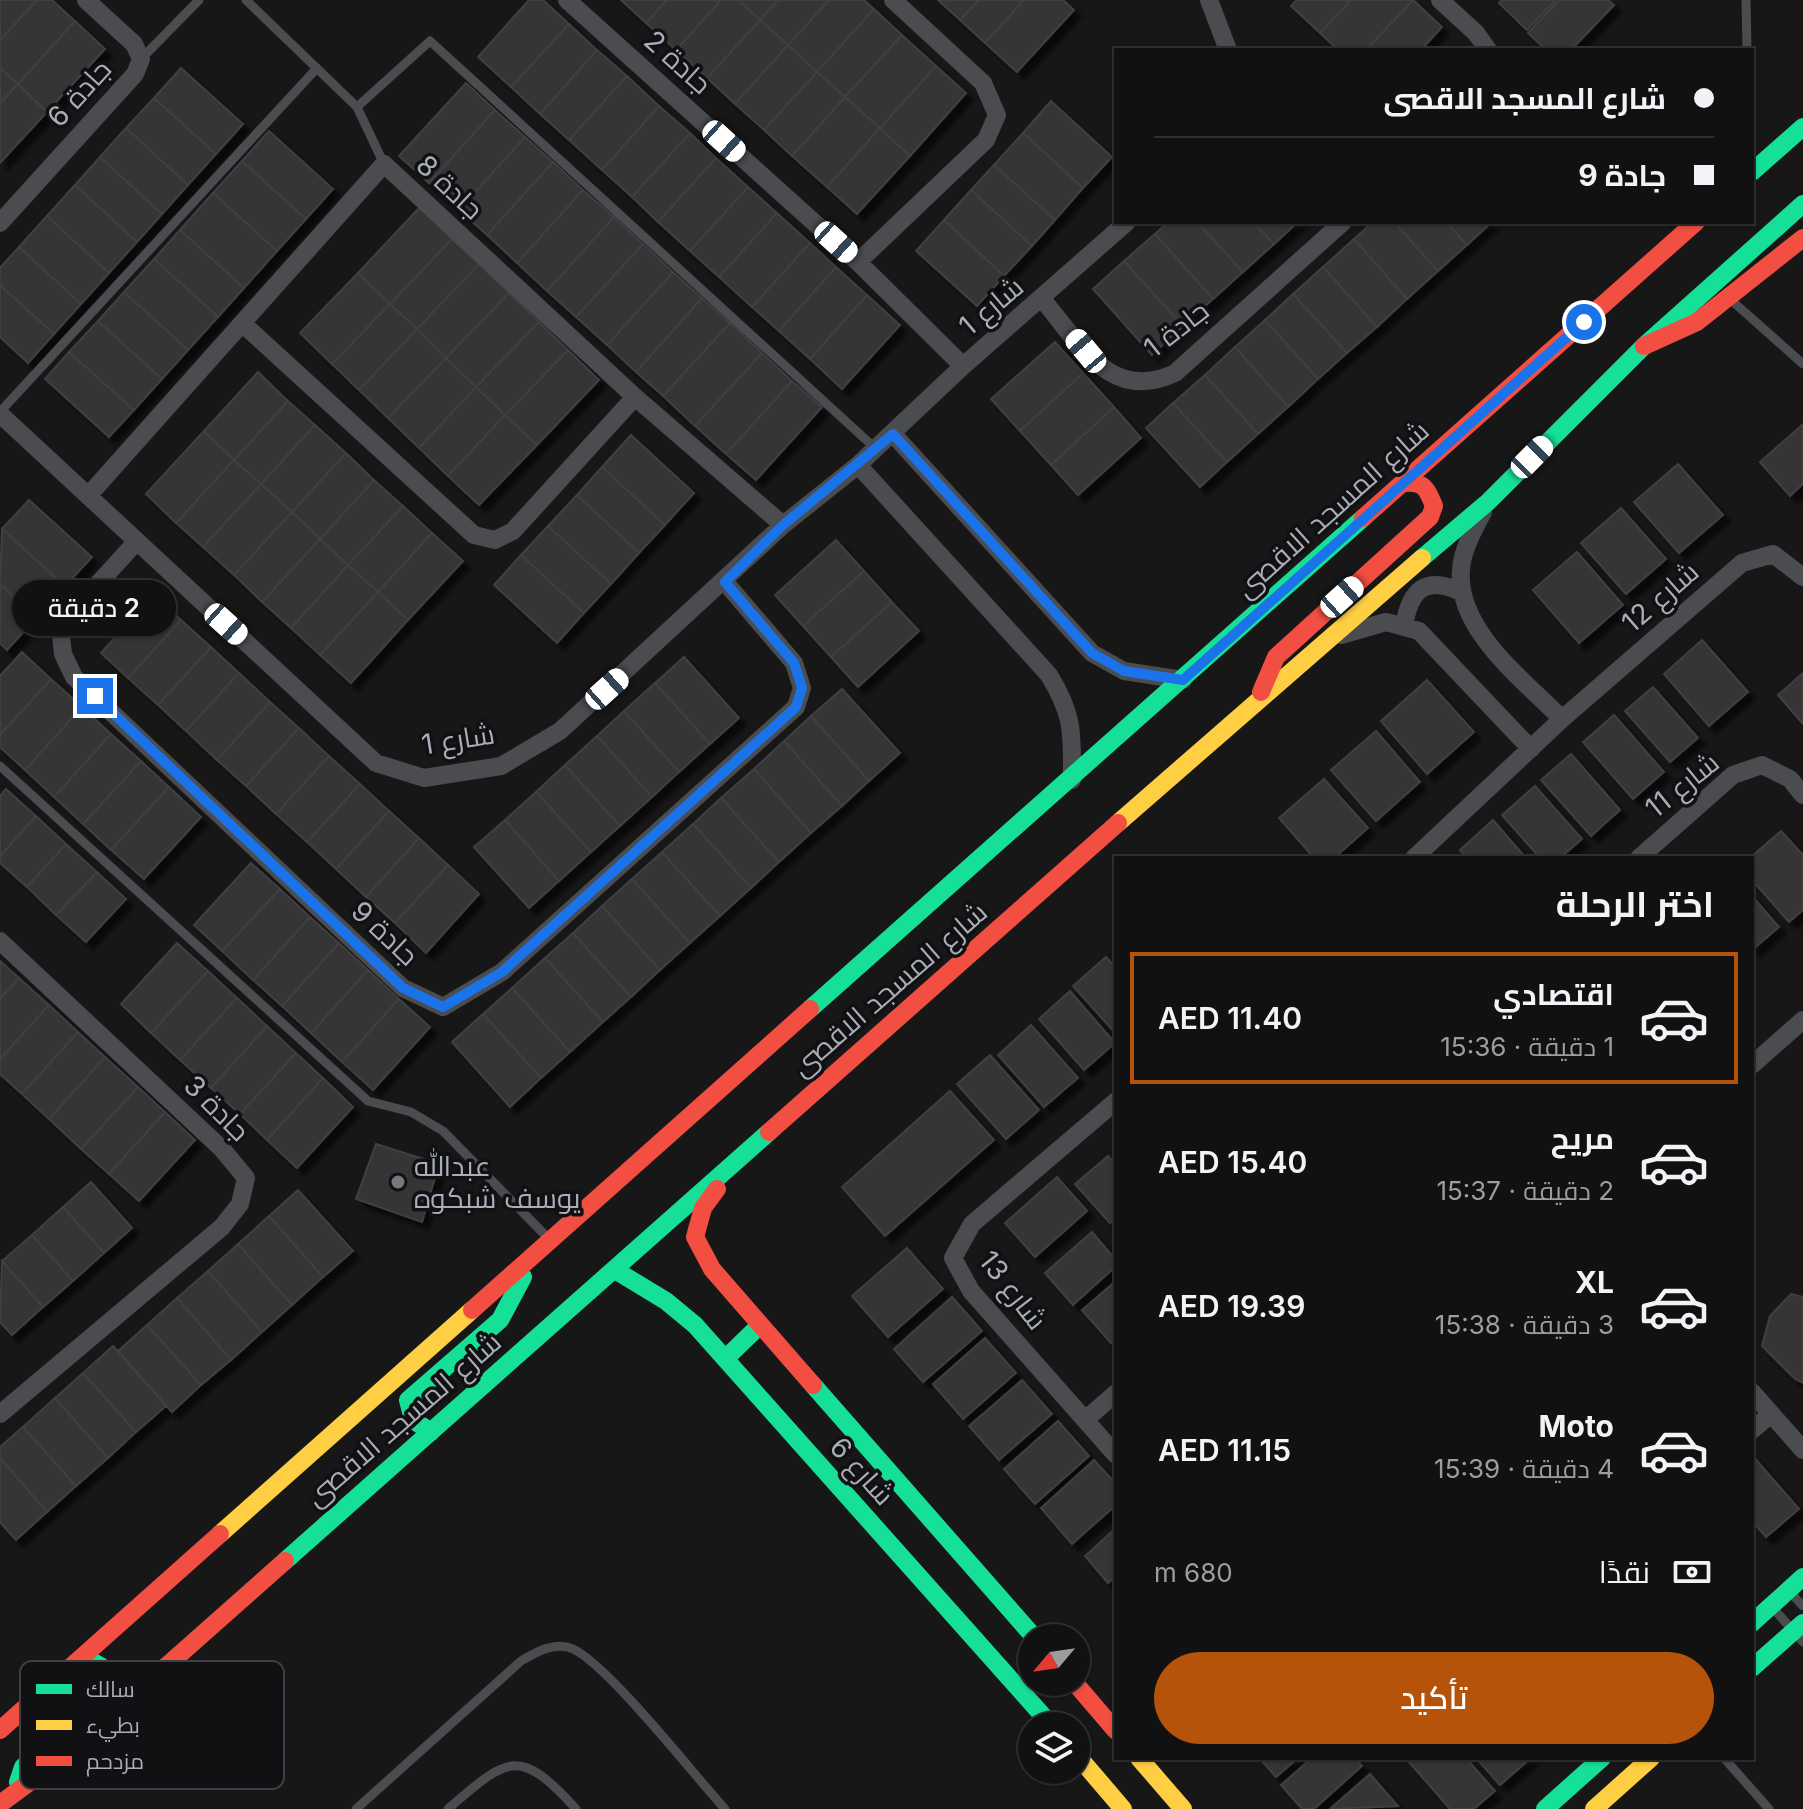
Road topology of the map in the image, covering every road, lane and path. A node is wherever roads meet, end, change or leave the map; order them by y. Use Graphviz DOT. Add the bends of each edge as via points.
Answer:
graph roads {
  1 [pos="86,0"];
  2 [pos="199,0"];
  3 [pos="246,0"];
  4 [pos="567,0"];
  5 [pos="893,0"];
  6 [pos="1209,0"];
  7 [pos="1440,0"];
  8 [pos="1746,0"];
  9 [pos="1227,48"];
  10 [pos="1487,48"];
  11 [pos="1747,48"];
  12 [pos="141,59"];
  13 [pos="317,68"];
  14 [pos="357,107"];
  15 [pos="1803,127"];
  16 [pos="384,164"];
  17 [pos="1754,170"];
  18 [pos="1803,204"];
  19 [pos="0,223"];
  20 [pos="1125,224"];
  21 [pos="1341,224"];
  22 [pos="1694,224"];
  23 [pos="1803,238"];
  24 [pos="858,262"];
  25 [pos="1042,299"];
  26 [pos="1730,299"];
  27 [pos="243,324"];
  28 [pos="1644,346"];
  29 [pos="1803,364"];
  30 [pos="963,366"];
  31 [pos="635,397"];
  32 [pos="0,413"];
  33 [pos="893,434"];
  34 [pos="876,449"];
  35 [pos="858,465"];
  36 [pos="1404,483"];
  37 [pos="88,496"];
  38 [pos="1488,502"];
  39 [pos="783,525"];
  40 [pos="136,542"];
  41 [pos="1803,577"];
  42 [pos="725,582"];
  43 [pos="1461,592"];
  44 [pos="1404,626"];
  45 [pos="1327,641"];
  46 [pos="1183,680"];
  47 [pos="1258,699"];
  48 [pos="1562,719"];
  49 [pos="1531,749"];
  50 [pos="0,766"];
  51 [pos="1072,780"];
  52 [pos="1803,795"];
  53 [pos="1416,856"];
  54 [pos="1641,856"];
  55 [pos="0,941"];
  56 [pos="1803,1020"];
  57 [pos="1754,1063"];
  58 [pos="1114,1103"];
  59 [pos="743,1155"];
  60 [pos="552,1242"];
  61 [pos="533,1260"];
  62 [pos="615,1270"];
  63 [pos="760,1325"];
  64 [pos="725,1359"];
  65 [pos="1754,1394"];
  66 [pos="1114,1395"];
  67 [pos="0,1414"];
  68 [pos="1771,1414"];
  69 [pos="1085,1420"];
  70 [pos="1754,1428"];
  71 [pos="431,1432"];
  72 [pos="1803,1450"];
  73 [pos="1114,1453"];
  74 [pos="1803,1577"];
  75 [pos="1788,1590"];
  76 [pos="1771,1606"];
  77 [pos="1803,1606"];
  78 [pos="1754,1621"];
  79 [pos="1023,1624"];
  80 [pos="1800,1632"];
  81 [pos="85,1657"];
  82 [pos="80,1661"];
  83 [pos="92,1661"];
  84 [pos="172,1661"];
  85 [pos="1754,1666"];
  86 [pos="1086,1696"];
  87 [pos="1040,1712"];
  88 [pos="20,1713"];
  89 [pos="1114,1729"];
  90 [pos="0,1730"];
  91 [pos="1141,1760"];
  92 [pos="1600,1760"];
  93 [pos="1649,1760"];
  94 [pos="1726,1760"];
  95 [pos="1090,1770"];
  96 [pos="20,1773"];
  97 [pos="8,1799"];
  98 [pos="356,1809"];
  99 [pos="448,1809"];
  100 [pos="576,1809"];
  101 [pos="725,1809"];
  102 [pos="1123,1809"];
  103 [pos="1183,1809"];
  104 [pos="1545,1809"];
  105 [pos="1594,1809"];
  106 [pos="1769,1809"];
  1 -- 12 [label="street, جادة 6" via="134,44"];
  2 -- 12 [label="lane"];
  3 -- 13 [label="lane"];
  4 -- 24 [label="street, جادة 2"];
  5 -- 24 [label="street" via="983,83 997,115 986,140"];
  6 -- 9 [label="street"];
  7 -- 10 [label="street"];
  8 -- 11 [label="lane"];
  12 -- 19 [label="street, جادة 6" via="135,74"];
  13 -- 14 [label="lane"];
  13 -- 32 [label="lane"];
  14 -- 16 [label="lane"];
  14 -- 34 [label="lane" via="430,41"];
  15 -- 17 [label="main road"];
  16 -- 27 [label="street, جادة 8"];
  16 -- 31 [label="street, جادة 8"];
  18 -- 28 [label="main road, شارع المسجد الاقصى"];
  20 -- 25 [label="street, شارع 1"];
  21 -- 25 [label="street, جادة 1" via="1175,373 1154,382 1130,383 1106,371"];
  22 -- 36 [label="main road, شارع المسجد الاقصى"];
  23 -- 26 [label="main road"];
  24 -- 30 [label="street, جادة 2"];
  25 -- 30 [label="street, شارع 1"];
  26 -- 28 [label="main road" via="1697,322"];
  26 -- 29 [label="lane"];
  27 -- 31 [label="street" via="474,535 495,540 513,531"];
  27 -- 37 [label="street, جادة 8"];
  28 -- 38 [label="main road, شارع المسجد الاقصى"];
  30 -- 33 [label="street, شارع 1"];
  31 -- 39 [label="street, جادة 8"];
  32 -- 37 [label="street, شارع 1"];
  33 -- 34 [label="street, شارع 1"];
  33 -- 46 [label="street" via="1092,653 1124,671"];
  34 -- 35 [label="street, شارع 1"];
  35 -- 39 [label="street, شارع 1"];
  35 -- 51 [label="street" via="1049,675 1067,703"];
  36 -- 46 [label="main road, شارع المسجد الاقصى"];
  36 -- 47 [label="main road" via="1426,487 1434,506 1430,517 1276,657"];
  37 -- 40 [label="street, شارع 1"];
  38 -- 43 [label="street" via="1461,567"];
  38 -- 45 [label="main road, شارع المسجد الاقصى"];
  39 -- 42 [label="street, شارع 1"];
  40 -- 42 [label="street, شارع 1" via="376,763 424,778 501,766 560,731"];
  40 -- 42 [label="street, جادة 9" via="60,626 63,654 74,677 403,988 443,1007 502,972 796,707 802,688 794,663"];
  41 -- 48 [label="street, شارع 12" via="1773,554 1742,563"];
  43 -- 44 [label="street" via="1442,583 1421,588 1408,601"];
  43 -- 48 [label="street" via="1491,646"];
  44 -- 45 [label="street" via="1363,626"];
  44 -- 49 [label="street" via="1419,631"];
  45 -- 47 [label="main road, شارع المسجد الاقصى"];
  46 -- 51 [label="main road, شارع المسجد الاقصى"];
  47 -- 59 [label="main road, شارع المسجد الاقصى"];
  48 -- 49 [label="street, شارع 12"];
  49 -- 53 [label="street, شارع 12"];
  50 -- 60 [label="lane" via="368,1101 411,1112 443,1131"];
  51 -- 60 [label="main road, شارع المسجد الاقصى"];
  52 -- 54 [label="street, شارع 11" via="1790,779 1762,765 1733,775"];
  55 -- 67 [label="street, جادة 3" via="222,1149 246,1178 240,1204 222,1227"];
  56 -- 57 [label="street"];
  58 -- 69 [label="street, شارع 13" via="972,1224 953,1258 971,1291"];
  59 -- 62 [label="main road, شارع المسجد الاقصى"];
  59 -- 63 [label="main road, شارع 6" via="703,1208 695,1237 712,1269"];
  60 -- 61 [label="main road, شارع المسجد الاقصى"];
  61 -- 71 [label="main road" via="500,1320 408,1400 413,1424"];
  61 -- 81 [label="main road, شارع المسجد الاقصى"];
  62 -- 64 [label="main road, شارع 6" via="666,1301"];
  62 -- 71 [label="main road, شارع المسجد الاقصى"];
  63 -- 64 [label="main road"];
  63 -- 79 [label="main road, شارع 6"];
  64 -- 87 [label="main road, شارع 6"];
  65 -- 68 [label="street"];
  66 -- 69 [label="street"];
  68 -- 70 [label="street"];
  68 -- 72 [label="street"];
  69 -- 73 [label="street, شارع 13"];
  71 -- 84 [label="main road, شارع المسجد الاقصى"];
  74 -- 75 [label="main road"];
  75 -- 76 [label="main road"];
  75 -- 77 [label="lane"];
  76 -- 78 [label="main road"];
  76 -- 80 [label="lane"];
  80 -- 85 [label="main road"];
  81 -- 82 [label="main road, شارع المسجد الاقصى"];
  81 -- 83 [label="main road"];
  86 -- 89 [label="main road"];
  88 -- 90 [label="main road, شارع المسجد الاقصى"];
  91 -- 103 [label="main road"];
  92 -- 104 [label="main road"];
  93 -- 105 [label="main road"];
  94 -- 106 [label="lane"];
  95 -- 102 [label="main road"];
  96 -- 97 [label="main road"];
  98 -- 101 [label="lane" via="521,1661 560,1647 572,1649 604,1674"];
  99 -- 100 [label="lane" via="485,1777 516,1764 547,1777"];
}
